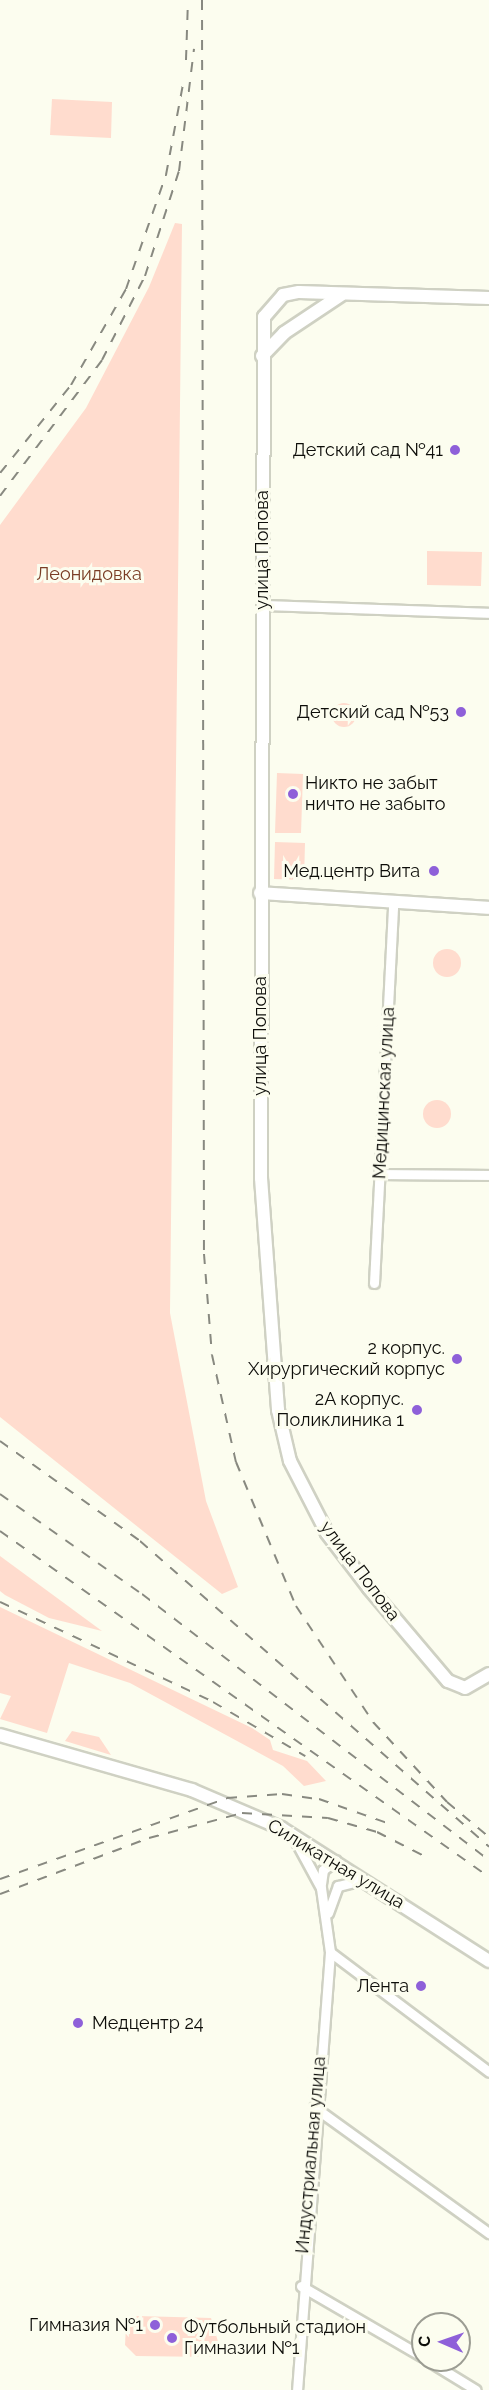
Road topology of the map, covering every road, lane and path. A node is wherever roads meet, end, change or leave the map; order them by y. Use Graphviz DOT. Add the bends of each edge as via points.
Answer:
graph roads {
  1 [pos="299,292"];
  2 [pos="341,295"];
  3 [pos="489,298"];
  4 [pos="315,312"];
  5 [pos="264,316"];
  6 [pos="284,333"];
  7 [pos="262,356"];
  8 [pos="262,605"];
  9 [pos="489,613"];
  10 [pos="260,893"];
  11 [pos="393,902"];
  12 [pos="489,908"];
  13 [pos="380,1174"];
  14 [pos="489,1175"];
  15 [pos="374,1283"];
  16 [pos="489,1674"];
  17 [pos="0,1735"];
  18 [pos="291,1833"];
  19 [pos="336,1860"];
  20 [pos="369,1880"];
  21 [pos="321,1888"];
  22 [pos="327,1921"];
  23 [pos="330,1952"];
  24 [pos="489,1961"];
  25 [pos="489,2072"];
  26 [pos="314,2107"];
  27 [pos="489,2233"];
  28 [pos="301,2286"];
  29 [pos="411,2350"];
  30 [pos="447,2372"];
  31 [pos="297,2390"];
  32 [pos="476,2390"];
  1 -- 2 [label="street"];
  1 -- 4 [label="street" via="310,297"];
  1 -- 5 [label="street" via="283,295"];
  2 -- 3 [label="street"];
  2 -- 4 [label="street"];
  4 -- 6 [label="street"];
  5 -- 6 [label="street" via="273,331"];
  5 -- 7 [label="street, улица Попова"];
  6 -- 7 [label="street"];
  7 -- 8 [label="street, улица Попова"];
  8 -- 9 [label="street"];
  8 -- 10 [label="street, улица Попова"];
  10 -- 11 [label="street"];
  10 -- 16 [label="street, улица Попова" via="261,1178 269,1339 290,1461 327,1533 444,1677 459,1688 472,1687"];
  11 -- 12 [label="street"];
  11 -- 13 [label="street, Медицинская улица"];
  13 -- 14 [label="street"];
  13 -- 15 [label="street, Медицинская улица"];
  17 -- 18 [label="street, Силикатная улица" via="192,1790"];
  18 -- 19 [label="street, Силикатная улица"];
  18 -- 21 [label="street, Индустриальная улица"];
  19 -- 20 [label="street, Силикатная улица"];
  19 -- 21 [label="street" via="324,1870"];
  20 -- 22 [label="street, Индустриальная улица" via="338,1886"];
  20 -- 24 [label="street, Силикатная улица"];
  21 -- 22 [label="street, Индустриальная улица"];
  22 -- 23 [label="street, Индустриальная улица"];
  23 -- 25 [label="street"];
  23 -- 26 [label="street, Индустриальная улица"];
  26 -- 27 [label="street"];
  26 -- 28 [label="street, Индустриальная улица"];
  28 -- 29 [label="street"];
  28 -- 31 [label="street, Индустриальная улица"];
  30 -- 32 [label="street"];
}
